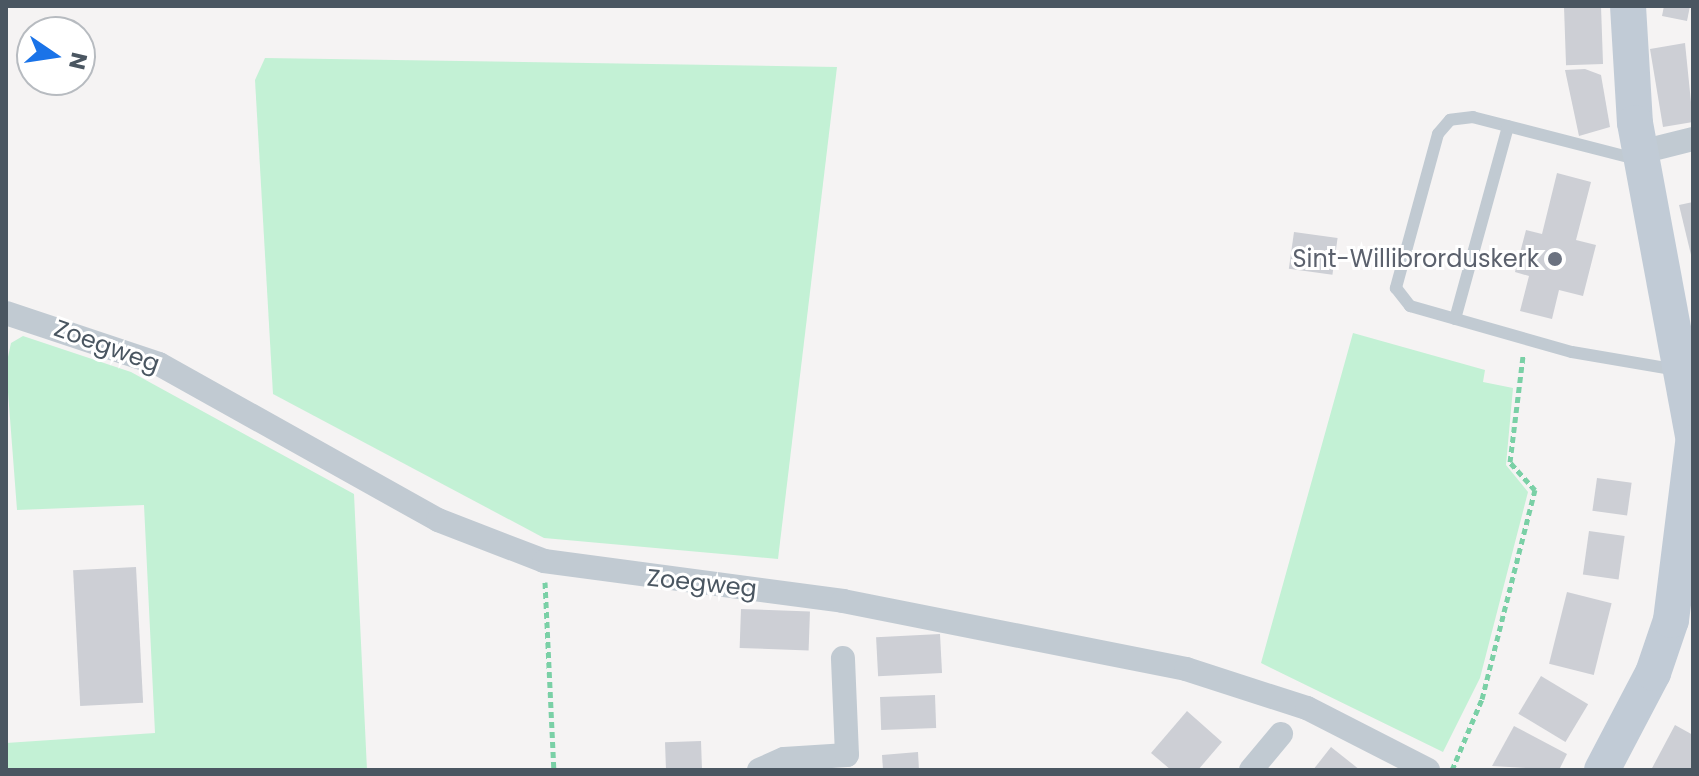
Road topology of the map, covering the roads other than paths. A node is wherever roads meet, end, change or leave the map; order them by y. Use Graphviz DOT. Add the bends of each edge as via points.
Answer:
graph roads {
  1 [pos="1628,6"];
  2 [pos="1508,126"];
  3 [pos="1693,139"];
  4 [pos="1642,156"];
  5 [pos="6,313"];
  6 [pos="1455,319"];
  7 [pos="1682,370"];
  8 [pos="1693,440"];
  9 [pos="843,658"];
  10 [pos="1281,734"];
  11 [pos="847,763"];
  12 [pos="759,770"];
  13 [pos="1251,770"];
  14 [pos="1428,770"];
  15 [pos="1602,770"];
  1 -- 4 [label="street"];
  2 -- 4 [label="lane"];
  2 -- 6 [label="lane"];
  2 -- 6 [label="lane" via="1450,120 1438,134 1408,242 1396,288 1400,300"];
  3 -- 4 [label="street"];
  4 -- 7 [label="street"];
  5 -- 14 [label="street, Zoegweg" via="159,364 438,520 544,561 843,601 1186,669 1307,708"];
  6 -- 7 [label="lane" via="1652,371"];
  7 -- 8 [label="street"];
  8 -- 15 [label="street" via="1671,620 1653,673"];
  9 -- 11 [label="street"];
  10 -- 13 [label="street"];
  11 -- 12 [label="street" via="784,759"];
}
